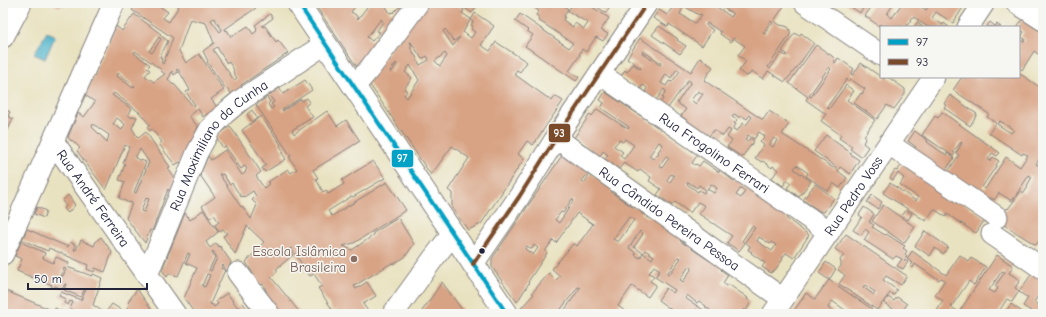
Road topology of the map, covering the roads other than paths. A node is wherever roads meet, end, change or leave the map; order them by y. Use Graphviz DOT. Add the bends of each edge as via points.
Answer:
graph roads {
  1 [pos="21,3"];
  2 [pos="114,3"];
  3 [pos="298,3"];
  4 [pos="418,3"];
  5 [pos="647,3"];
  6 [pos="805,3"];
  7 [pos="984,3"];
  8 [pos="1017,3"];
  9 [pos="1043,20"];
  10 [pos="969,26"];
  11 [pos="3,37"];
  12 [pos="325,44"];
  13 [pos="880,54"];
  14 [pos="600,74"];
  15 [pos="925,80"];
  16 [pos="354,87"];
  17 [pos="556,138"];
  18 [pos="53,141"];
  19 [pos="889,144"];
  20 [pos="829,232"];
  21 [pos="453,233"];
  22 [pos="3,254"];
  23 [pos="473,264"];
  24 [pos="1043,269"];
  25 [pos="238,273"];
  26 [pos="147,275"];
  27 [pos="778,306"];
  28 [pos="175,314"];
  29 [pos="269,314"];
  30 [pos="393,314"];
  31 [pos="507,314"];
  1 -- 11 [label="street"];
  2 -- 18 [label="street"];
  3 -- 12 [label="main road"];
  4 -- 16 [label="street"];
  5 -- 14 [label="street"];
  6 -- 13 [label="street"];
  7 -- 10 [label="street"];
  8 -- 9 [label="street"];
  12 -- 16 [label="main road"];
  12 -- 26 [label="street, Rua Maximiliano da Cunha" via="241,100 210,130 197,153"];
  14 -- 17 [label="street"];
  14 -- 20 [label="street, Rua Frogolino Ferrari"];
  15 -- 19 [label="street, Rua Pedro Voss"];
  16 -- 21 [label="main road"];
  17 -- 23 [label="street"];
  17 -- 27 [label="street, Rua Cândido Pereira Pessoa"];
  18 -- 22 [label="street"];
  18 -- 26 [label="street, Rua André Ferreira"];
  19 -- 20 [label="street, Rua Pedro Voss"];
  19 -- 24 [label="street" via="994,226"];
  20 -- 27 [label="street, Rua Pedro Voss"];
  21 -- 23 [label="main road"];
  21 -- 30 [label="street"];
  23 -- 31 [label="main road"];
  25 -- 29 [label="street"];
  26 -- 28 [label="street, Rua André Ferreira"];
}
